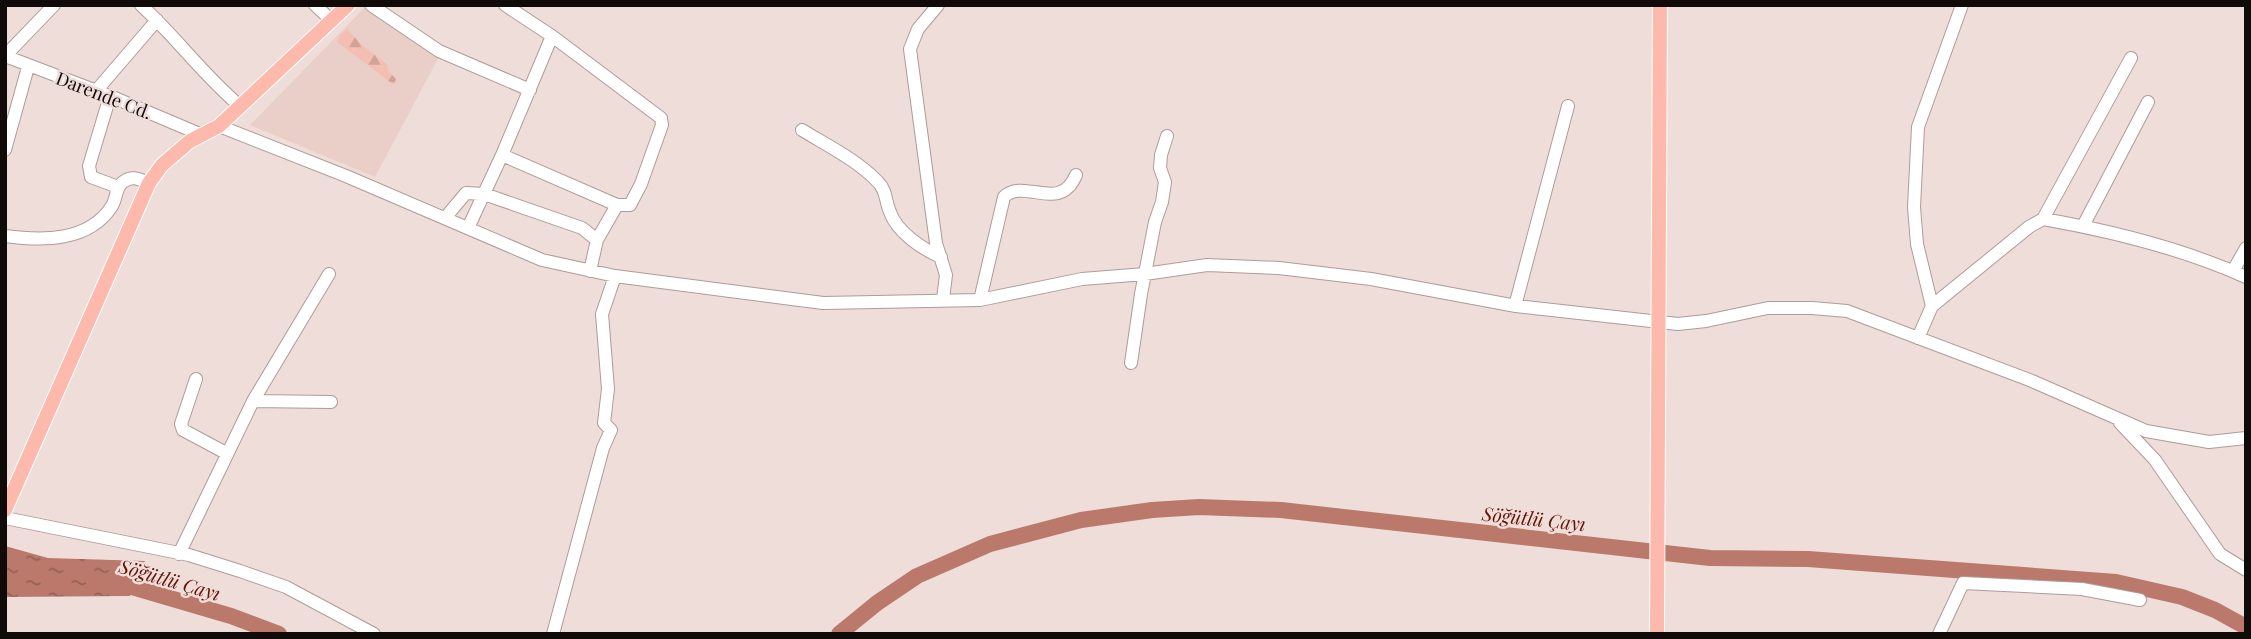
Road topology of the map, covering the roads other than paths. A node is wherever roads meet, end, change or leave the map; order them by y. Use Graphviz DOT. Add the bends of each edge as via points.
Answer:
graph roads {
  1 [pos="54,5"];
  2 [pos="141,5"];
  3 [pos="315,5"];
  4 [pos="348,5"];
  5 [pos="371,5"];
  6 [pos="505,5"];
  7 [pos="938,5"];
  8 [pos="1660,5"];
  9 [pos="1962,5"];
  10 [pos="157,20"];
  11 [pos="332,20"];
  12 [pos="552,36"];
  13 [pos="5,57"];
  14 [pos="2131,58"];
  15 [pos="28,66"];
  16 [pos="530,90"];
  17 [pos="96,91"];
  18 [pos="110,96"];
  19 [pos="2148,102"];
  20 [pos="240,106"];
  21 [pos="1568,106"];
  22 [pos="219,126"];
  23 [pos="802,130"];
  24 [pos="202,135"];
  25 [pos="1167,136"];
  26 [pos="5,150"];
  27 [pos="502,155"];
  28 [pos="1076,175"];
  29 [pos="149,183"];
  30 [pos="118,187"];
  31 [pos="484,194"];
  32 [pos="617,205"];
  33 [pos="445,218"];
  34 [pos="2043,219"];
  35 [pos="2083,226"];
  36 [pos="468,228"];
  37 [pos="5,236"];
  38 [pos="597,240"];
  39 [pos="2246,248"];
  40 [pos="942,257"];
  41 [pos="590,271"];
  42 [pos="2233,271"];
  43 [pos="329,274"];
  44 [pos="1145,274"];
  45 [pos="615,276"];
  46 [pos="2246,276"];
  47 [pos="943,299"];
  48 [pos="980,300"];
  49 [pos="1515,306"];
  50 [pos="1932,306"];
  51 [pos="1658,321"];
  52 [pos="1919,338"];
  53 [pos="1131,363"];
  54 [pos="196,379"];
  55 [pos="253,401"];
  56 [pos="331,402"];
  57 [pos="2114,417"];
  58 [pos="2246,438"];
  59 [pos="226,453"];
  60 [pos="5,510"];
  61 [pos="5,518"];
  62 [pos="180,554"];
  63 [pos="2246,570"];
  64 [pos="2140,600"];
  65 [pos="374,634"];
  66 [pos="553,634"];
  67 [pos="1657,634"];
  68 [pos="1939,634"];
  1 -- 13 [label="street"];
  2 -- 10 [label="street"];
  3 -- 11 [label="street"];
  4 -- 11 [label="main road"];
  5 -- 16 [label="street" via="439,51"];
  6 -- 12 [label="street"];
  7 -- 40 [label="street" via="918,29 910,49 936,243"];
  8 -- 51 [label="main road"];
  9 -- 50 [label="street" via="1918,127 1914,207 1917,244"];
  10 -- 17 [label="street"];
  10 -- 20 [label="street"];
  11 -- 20 [label="main road"];
  12 -- 16 [label="street"];
  12 -- 32 [label="street" via="661,118 641,184 630,205"];
  13 -- 15 [label="street, Darende Cd."];
  14 -- 34 [label="street"];
  15 -- 17 [label="street, Darende Cd."];
  15 -- 26 [label="street"];
  16 -- 27 [label="street"];
  17 -- 18 [label="street, Darende Cd."];
  18 -- 24 [label="street, Darende Cd."];
  18 -- 30 [label="street" via="89,166 91,177"];
  19 -- 35 [label="street"];
  20 -- 22 [label="main road"];
  21 -- 49 [label="street"];
  22 -- 24 [label="main road"];
  22 -- 33 [label="street"];
  23 -- 40 [label="street" via="864,169 881,185 894,221 930,253"];
  24 -- 29 [label="main road" via="162,166"];
  25 -- 44 [label="street" via="1160,168 1165,182 1162,202"];
  27 -- 31 [label="street"];
  27 -- 32 [label="street"];
  28 -- 48 [label="street" via="1067,189 1056,193 1014,191 1004,197"];
  29 -- 30 [label="street" via="135,177"];
  29 -- 60 [label="main road"];
  30 -- 37 [label="street" via="114,204 103,218 80,232 33,240"];
  31 -- 33 [label="street" via="466,193"];
  31 -- 36 [label="street"];
  31 -- 38 [label="street" via="582,228"];
  32 -- 38 [label="street"];
  33 -- 36 [label="street"];
  34 -- 35 [label="street"];
  34 -- 50 [label="street"];
  35 -- 42 [label="street"];
  36 -- 41 [label="street" via="542,260"];
  38 -- 41 [label="street"];
  39 -- 42 [label="street"];
  40 -- 47 [label="street" via="946,275"];
  41 -- 45 [label="street"];
  42 -- 46 [label="street"];
  43 -- 55 [label="street"];
  44 -- 48 [label="street" via="1082,279"];
  44 -- 49 [label="street" via="1207,265 1279,268 1371,279"];
  44 -- 53 [label="street"];
  45 -- 47 [label="street" via="823,303"];
  45 -- 66 [label="street" via="602,314 608,389 604,423 611,430"];
  47 -- 48 [label="street"];
  49 -- 51 [label="street"];
  50 -- 52 [label="street"];
  51 -- 52 [label="street" via="1706,321 1794,306 1847,311"];
  51 -- 67 [label="main road"];
  52 -- 57 [label="street"];
  54 -- 59 [label="street" via="183,430"];
  55 -- 56 [label="street"];
  55 -- 59 [label="street"];
  57 -- 58 [label="street" via="2146,431 2209,442"];
  57 -- 63 [label="street" via="2155,460 2220,554"];
  59 -- 62 [label="street"];
  61 -- 62 [label="street"];
  62 -- 65 [label="street" via="286,587"];
  64 -- 68 [label="street" via="2082,589 1963,583"];
}
